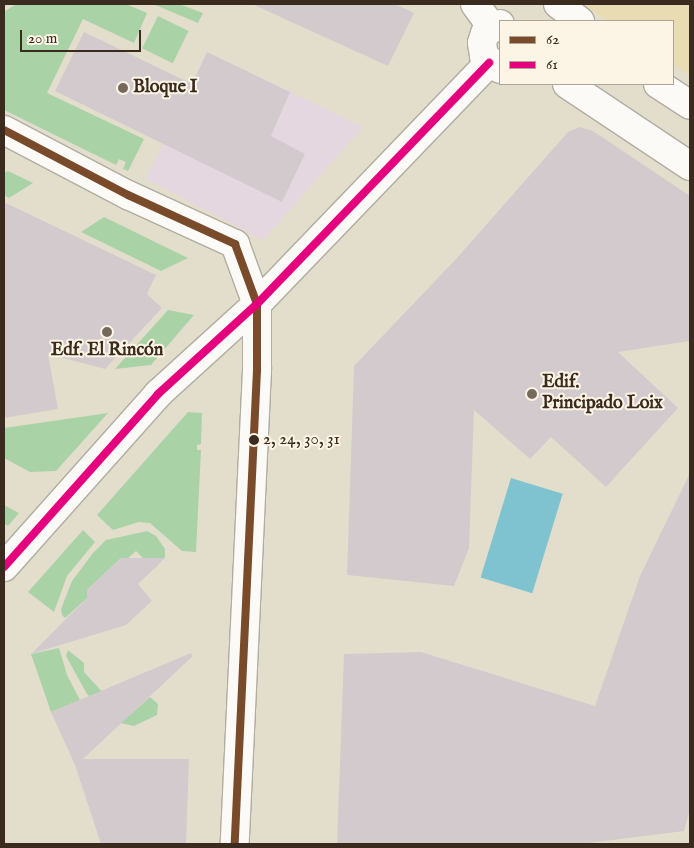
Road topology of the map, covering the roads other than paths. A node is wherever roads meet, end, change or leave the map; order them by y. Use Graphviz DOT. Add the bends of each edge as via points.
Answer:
graph roads {
  1 [pos="475,4"];
  2 [pos="558,4"];
  3 [pos="579,20"];
  4 [pos="496,25"];
  5 [pos="495,66"];
  6 [pos="568,85"];
  7 [pos="660,85"];
  8 [pos="690,105"];
  9 [pos="4,130"];
  10 [pos="690,166"];
  11 [pos="256,304"];
  12 [pos="4,567"];
  13 [pos="234,844"];
  1 -- 4 [label="street"];
  2 -- 3 [label="street"];
  4 -- 5 [label="street" via="482,43 484,56"];
  5 -- 11 [label="street"];
  6 -- 10 [label="street"];
  7 -- 8 [label="street"];
  9 -- 11 [label="street" via="128,195 235,244"];
  11 -- 12 [label="street" via="158,394"];
  11 -- 13 [label="street" via="256,380"];
}
